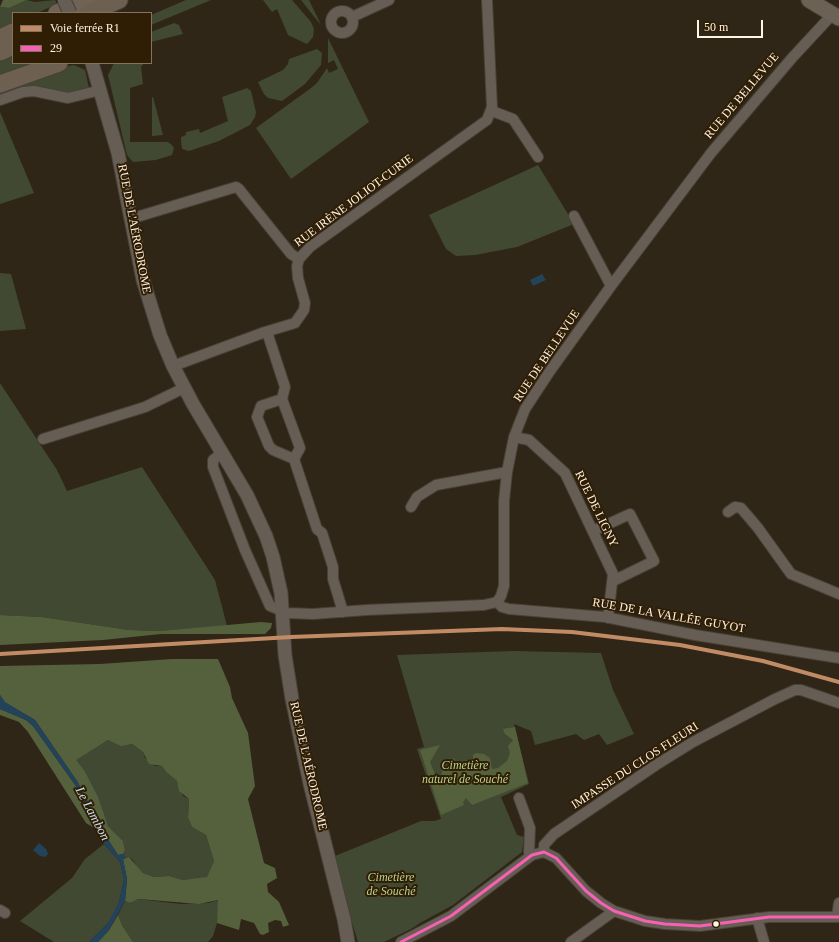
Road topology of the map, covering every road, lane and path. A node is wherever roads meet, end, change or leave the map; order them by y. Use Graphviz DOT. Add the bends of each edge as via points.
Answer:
graph roads {
  1 [pos="64,0"];
  2 [pos="80,0"];
  3 [pos="90,0"];
  4 [pos="119,0"];
  5 [pos="390,0"];
  6 [pos="487,0"];
  7 [pos="809,0"];
  8 [pos="58,12"];
  9 [pos="59,12"];
  10 [pos="70,12"];
  11 [pos="91,12"];
  12 [pos="838,16"];
  13 [pos="352,17"];
  14 [pos="12,32"];
  15 [pos="0,38"];
  16 [pos="12,46"];
  17 [pos="0,52"];
  18 [pos="56,64"];
  19 [pos="92,64"];
  20 [pos="0,84"];
  21 [pos="101,90"];
  22 [pos="0,100"];
  23 [pos="492,111"];
  24 [pos="538,157"];
  25 [pos="574,216"];
  26 [pos="130,219"];
  27 [pos="298,259"];
  28 [pos="611,286"];
  29 [pos="267,332"];
  30 [pos="173,366"];
  31 [pos="184,388"];
  32 [pos="282,399"];
  33 [pos="514,436"];
  34 [pos="43,439"];
  35 [pos="222,453"];
  36 [pos="294,459"];
  37 [pos="507,472"];
  38 [pos="411,507"];
  39 [pos="728,512"];
  40 [pos="594,531"];
  41 [pos="614,581"];
  42 [pos="839,594"];
  43 [pos="497,602"];
  44 [pos="343,612"];
  45 [pos="283,618"];
  46 [pos="608,618"];
  47 [pos="839,658"];
  48 [pos="839,704"];
  49 [pos="519,798"];
  50 [pos="544,852"];
  51 [pos="532,855"];
  52 [pos="839,903"];
  53 [pos="614,911"];
  54 [pos="838,916"];
  55 [pos="757,918"];
  56 [pos="344,919"];
  57 [pos="348,942"];
  58 [pos="354,942"];
  59 [pos="401,942"];
  60 [pos="572,942"];
  61 [pos="764,942"];
  1 -- 10 [label="street, bridge"];
  2 -- 8 [label="main road"];
  3 -- 9 [label="main road"];
  4 -- 11 [label="highway"];
  5 -- 13 [label="street"];
  6 -- 23 [label="street"];
  7 -- 12 [label="main road"];
  12 -- 28 [label="street, RUE DE BELLEVUE" via="829,18 711,153"];
  14 -- 15 [label="highway"];
  16 -- 17 [label="highway"];
  18 -- 20 [label="highway"];
  19 -- 21 [label="street, RUE DE L'AÉRODROME"];
  21 -- 22 [label="street" via="68,98 34,91 23,92"];
  21 -- 26 [label="street, RUE DE L'AÉRODROME" via="118,153"];
  23 -- 24 [label="street" via="513,119"];
  23 -- 27 [label="street, RUE IRÈNE JOLIOT-CURIE" via="480,126 310,247"];
  25 -- 28 [label="street"];
  26 -- 27 [label="street" via="236,187 291,254"];
  26 -- 30 [label="street, RUE DE L'AÉRODROME" via="148,299"];
  27 -- 29 [label="street, RUE IRÈNE JOLIOT-CURIE" via="298,278 305,303 304,310 295,323"];
  28 -- 33 [label="street, RUE DE BELLEVUE" via="533,396"];
  29 -- 30 [label="street, RUE IRÈNE JOLIOT-CURIE"];
  29 -- 32 [label="street" via="285,387"];
  30 -- 31 [label="street, RUE DE L'AÉRODROME"];
  31 -- 34 [label="street" via="145,407"];
  31 -- 35 [label="street, RUE DE L'AÉRODROME"];
  32 -- 36 [label="street" via="300,448"];
  32 -- 36 [label="street" via="261,406 257,416 269,446"];
  33 -- 37 [label="street, RUE DE BELLEVUE"];
  33 -- 40 [label="street, RUE DE LIGNY" via="529,440 565,473"];
  35 -- 45 [label="street, RUE DE L'AÉRODROME" via="247,495 266,536 277,575"];
  35 -- 45 [label="street" via="213,460 213,467 266,599"];
  36 -- 44 [label="street" via="334,567 333,578"];
  37 -- 38 [label="street" via="436,485 417,497"];
  37 -- 43 [label="street, RUE DE BELLEVUE" via="504,501 504,586"];
  39 -- 42 [label="street" via="735,507 741,508 791,574"];
  40 -- 41 [label="street, RUE DE LIGNY"];
  40 -- 41 [label="street" via="630,514 654,561"];
  41 -- 46 [label="street, RUE DE LIGNY"];
  43 -- 44 [label="street" via="484,605"];
  43 -- 46 [label="street, RUE DE LA VALLÉE GUYOT" via="509,609"];
  44 -- 45 [label="street" via="297,614"];
  45 -- 56 [label="street, RUE DE L'AÉRODROME" via="292,699 310,784"];
  46 -- 47 [label="street, RUE DE LA VALLÉE GUYOT"];
  48 -- 50 [label="street, IMPASSE DU CLOS FLEURI" via="801,690 774,699 693,742 656,765 554,834 544,845"];
  49 -- 51 [label="street" via="530,828 529,852"];
  50 -- 51 [label="street"];
  50 -- 53 [label="street" via="556,858 586,891"];
  51 -- 59 [label="street" via="461,910"];
  52 -- 54 [label="street"];
  53 -- 55 [label="street" via="645,921 687,926"];
  53 -- 60 [label="street"];
  54 -- 55 [label="street"];
  55 -- 61 [label="street"];
  56 -- 57 [label="street, RUE DE L'AÉRODROME"];
  56 -- 58 [label="street, RUE DE L'AÉRODROME"];
}
